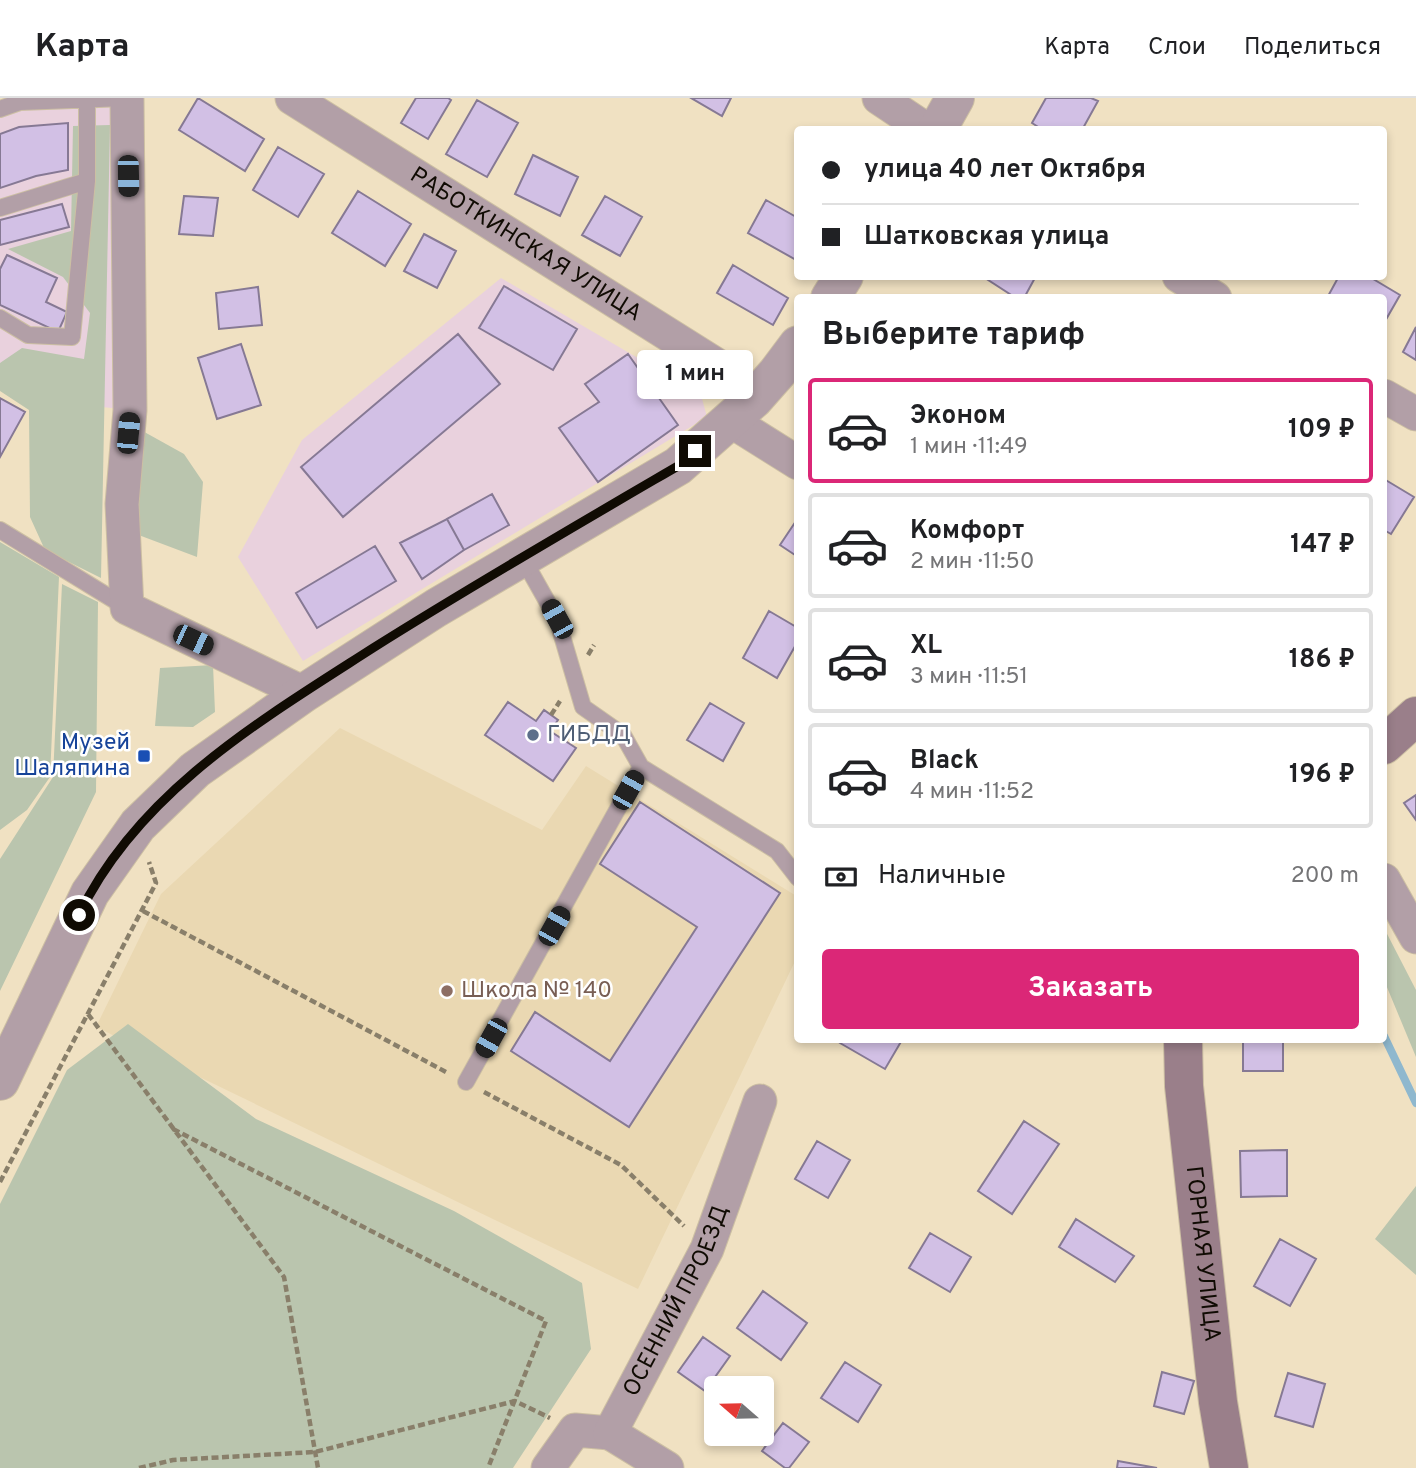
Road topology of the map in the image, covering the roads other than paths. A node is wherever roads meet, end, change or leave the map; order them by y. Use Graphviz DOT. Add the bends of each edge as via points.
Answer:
graph roads {
  1 [pos="126,98"];
  2 [pos="292,98"];
  3 [pos="879,98"];
  4 [pos="956,98"];
  5 [pos="87,99"];
  6 [pos="0,109"];
  7 [pos="921,126"];
  8 [pos="939,126"];
  9 [pos="87,181"];
  10 [pos="0,208"];
  11 [pos="1186,280"];
  12 [pos="1208,294"];
  13 [pos="0,318"];
  14 [pos="794,350"];
  15 [pos="1387,398"];
  16 [pos="742,410"];
  17 [pos="1416,414"];
  18 [pos="794,459"];
  19 [pos="0,530"];
  20 [pos="522,557"];
  21 [pos="127,608"];
  22 [pos="304,693"];
  23 [pos="1416,716"];
  24 [pos="1387,742"];
  25 [pos="641,767"];
  26 [pos="794,873"];
  27 [pos="1387,885"];
  28 [pos="1416,937"];
  29 [pos="1183,1043"];
  30 [pos="0,1081"];
  31 [pos="466,1082"];
  32 [pos="760,1101"];
  33 [pos="610,1433"];
  34 [pos="548,1468"];
  35 [pos="667,1468"];
  36 [pos="1229,1468"];
  1 -- 5 [label="lane"];
  1 -- 21 [label="street" via="130,410 122,504"];
  2 -- 16 [label="street, РАБОТКИНСКАЯ УЛИЦА" via="720,367"];
  3 -- 7 [label="street"];
  4 -- 8 [label="street"];
  5 -- 6 [label="lane" via="20,102"];
  5 -- 9 [label="lane"];
  9 -- 10 [label="lane"];
  9 -- 13 [label="lane" via="72,337 28,335"];
  11 -- 12 [label="street"];
  14 -- 16 [label="street"];
  15 -- 17 [label="street"];
  16 -- 18 [label="street, РАБОТКИНСКАЯ УЛИЦА"];
  16 -- 20 [label="street" via="678,466"];
  19 -- 21 [label="lane"];
  20 -- 22 [label="street"];
  20 -- 25 [label="lane" via="557,619 583,707 623,735"];
  21 -- 22 [label="street"];
  22 -- 30 [label="street" via="195,770 138,825 90,893"];
  23 -- 24 [label="main road"];
  25 -- 26 [label="lane" via="776,852"];
  25 -- 31 [label="lane"];
  27 -- 28 [label="street"];
  29 -- 36 [label="main road, ГОРНАЯ УЛИЦА" via="1216,1389"];
  32 -- 33 [label="street, ОСЕННИЙ ПРОЕЗД" via="707,1249"];
  33 -- 34 [label="street" via="575,1430"];
  33 -- 35 [label="street"];
}
